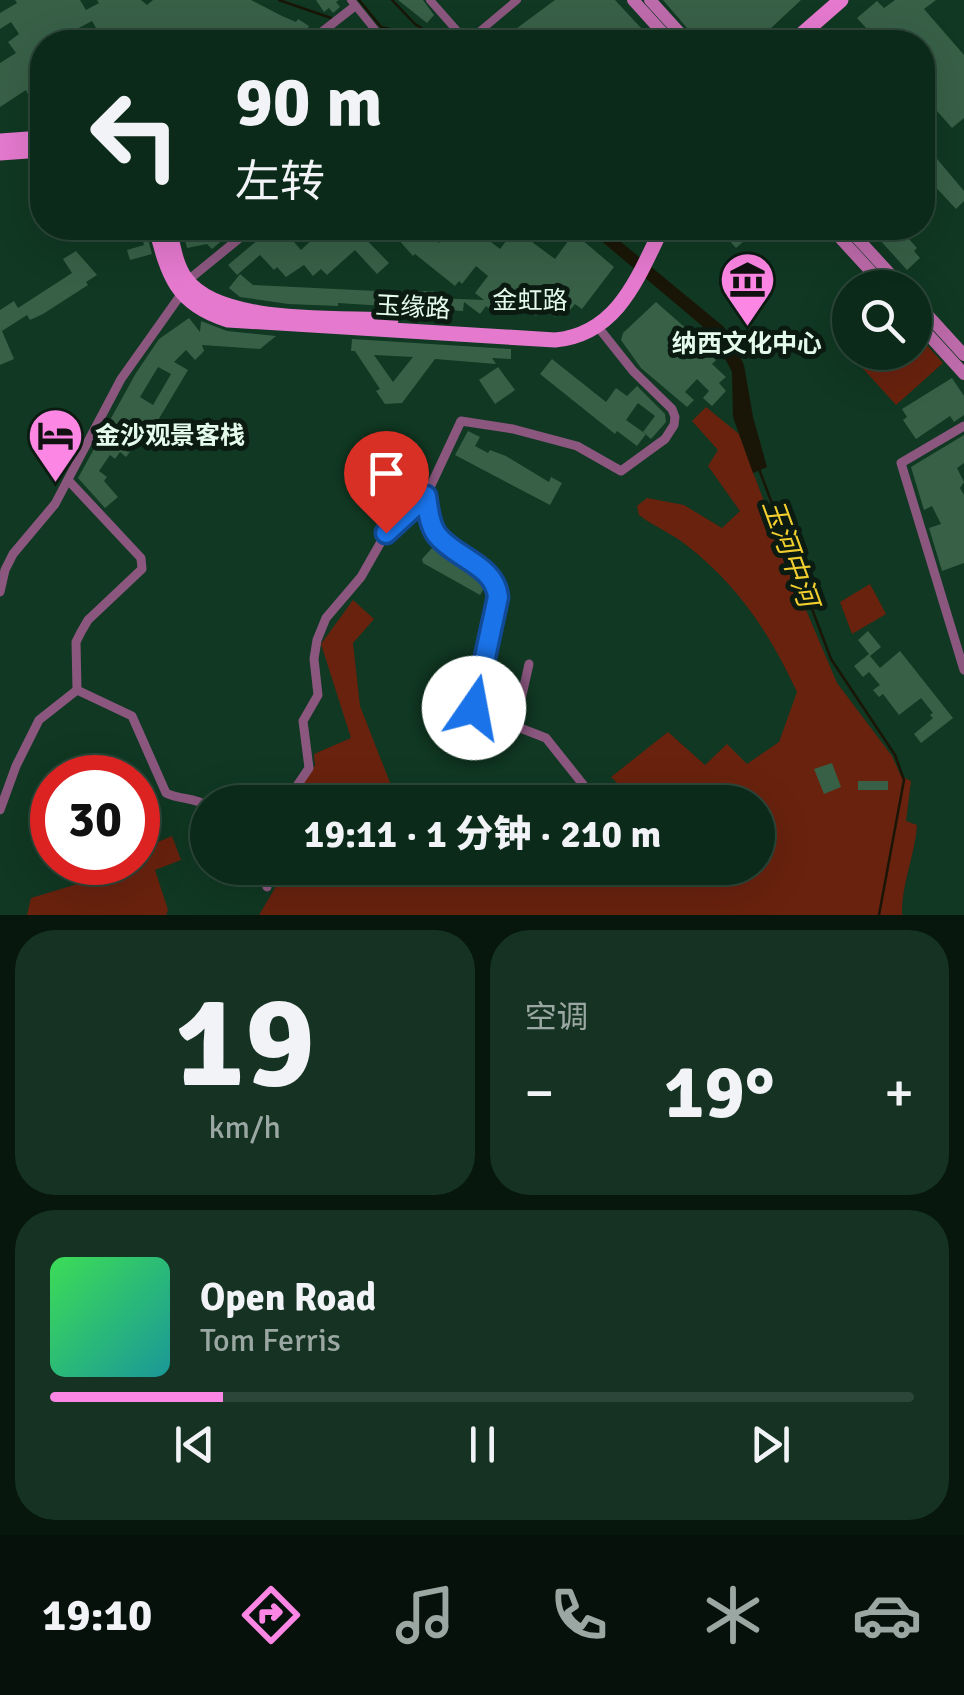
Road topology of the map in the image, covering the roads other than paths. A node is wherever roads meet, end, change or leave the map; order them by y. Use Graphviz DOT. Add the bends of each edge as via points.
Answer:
graph roads {
  1 [pos="430,0"];
  2 [pos="518,0"];
  3 [pos="633,0"];
  4 [pos="650,0"];
  5 [pos="826,0"];
  6 [pos="842,0"];
  7 [pos="353,3"];
  8 [pos="324,30"];
  9 [pos="375,30"];
  10 [pos="456,30"];
  11 [pos="482,30"];
  12 [pos="660,30"];
  13 [pos="677,30"];
  14 [pos="792,30"];
  15 [pos="807,30"];
  16 [pos="30,139"];
  17 [pos="0,141"];
  18 [pos="30,151"];
  19 [pos="0,153"];
  20 [pos="159,240"];
  21 [pos="172,240"];
  22 [pos="238,240"];
  23 [pos="652,240"];
  24 [pos="842,240"];
  25 [pos="859,240"];
  26 [pos="870,270"];
  27 [pos="886,270"];
  28 [pos="184,287"];
  29 [pos="622,296"];
  30 [pos="932,320"];
  31 [pos="598,328"];
  32 [pos="932,339"];
  33 [pos="964,355"];
  34 [pos="964,374"];
  35 [pos="964,426"];
  36 [pos="68,480"];
  37 [pos="426,496"];
  38 [pos="0,592"];
  39 [pos="529,664"];
  40 [pos="964,670"];
  41 [pos="76,690"];
  42 [pos="515,726"];
  43 [pos="298,785"];
  44 [pos="583,785"];
  45 [pos="190,799"];
  46 [pos="0,810"];
  1 -- 10 [label="street"];
  2 -- 11 [label="street"];
  3 -- 12 [label="main road"];
  4 -- 13 [label="main road"];
  5 -- 14 [label="main road"];
  6 -- 15 [label="main road"];
  7 -- 8 [label="street"];
  7 -- 9 [label="street"];
  16 -- 17 [label="main road"];
  18 -- 19 [label="main road"];
  20 -- 28 [label="main road" via="167,268"];
  21 -- 28 [label="main road"];
  22 -- 28 [label="street"];
  23 -- 29 [label="main road, 金虹路"];
  24 -- 26 [label="main road"];
  25 -- 27 [label="main road"];
  28 -- 29 [label="main road, 金虹路" via="254,312 555,330 593,319"];
  28 -- 31 [label="main road, 玉缘路" via="210,314 237,322 555,340"];
  28 -- 36 [label="street" via="120,378"];
  29 -- 31 [label="main road"];
  30 -- 33 [label="main road"];
  31 -- 37 [label="street" via="672,410 666,439 622,471 578,446 460,420"];
  32 -- 34 [label="main road"];
  35 -- 40 [label="street" via="901,463"];
  36 -- 38 [label="street" via="13,554"];
  36 -- 41 [label="street" via="143,564 81,632"];
  37 -- 42 [label="street" via="440,538 496,585 474,712 482,724"];
  37 -- 43 [label="street" via="386,533 320,631 318,695 303,721 309,768"];
  39 -- 42 [label="street"];
  41 -- 45 [label="street" via="132,716 166,792"];
  41 -- 46 [label="street" via="40,720"];
  42 -- 44 [label="street" via="552,742"];
}
